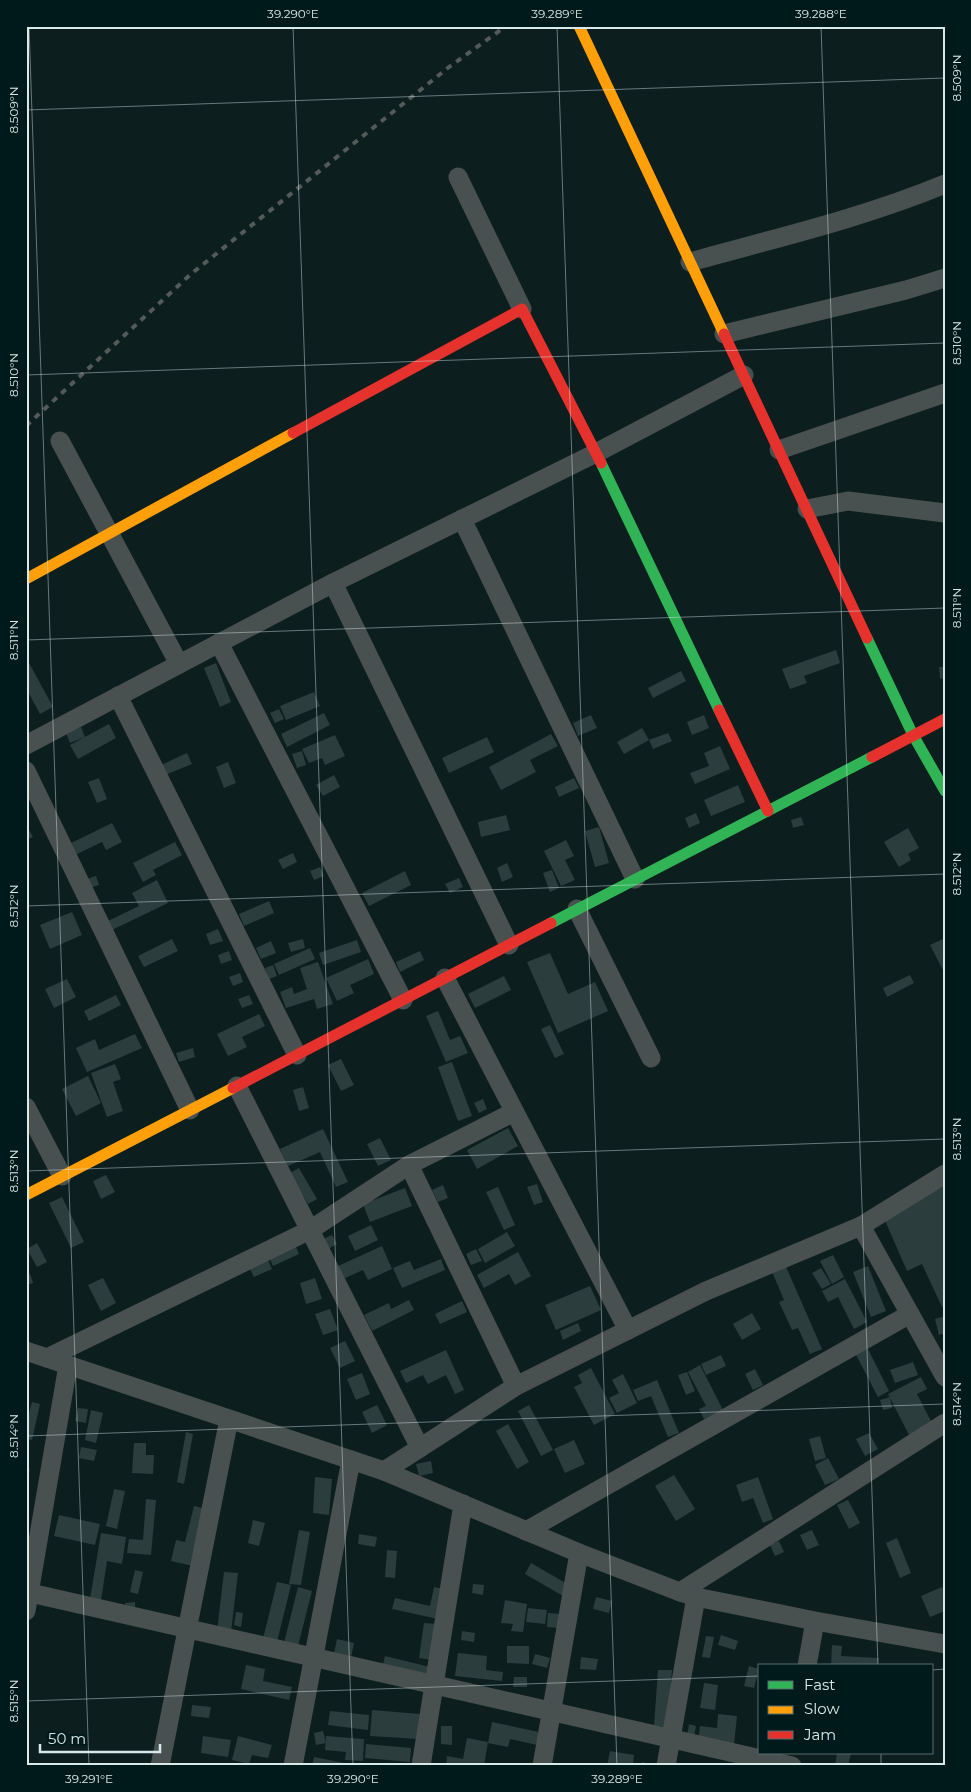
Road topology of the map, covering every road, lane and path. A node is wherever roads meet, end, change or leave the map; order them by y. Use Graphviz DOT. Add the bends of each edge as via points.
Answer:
graph roads {
  1 [pos="579,26"];
  2 [pos="458,177"];
  3 [pos="945,184"];
  4 [pos="690,262"];
  5 [pos="945,278"];
  6 [pos="522,309"];
  7 [pos="724,334"];
  8 [pos="744,375"];
  9 [pos="945,393"];
  10 [pos="60,441"];
  11 [pos="779,450"];
  12 [pos="596,453"];
  13 [pos="807,509"];
  14 [pos="945,513"];
  15 [pos="462,519"];
  16 [pos="110,535"];
  17 [pos="26,579"];
  18 [pos="333,583"];
  19 [pos="219,643"];
  20 [pos="179,664"];
  21 [pos="118,696"];
  22 [pos="945,719"];
  23 [pos="913,735"];
  24 [pos="26,745"];
  25 [pos="26,771"];
  26 [pos="945,791"];
  27 [pos="768,811"];
  28 [pos="635,879"];
  29 [pos="577,909"];
  30 [pos="509,945"];
  31 [pos="445,978"];
  32 [pos="403,1000"];
  33 [pos="297,1055"];
  34 [pos="651,1058"];
  35 [pos="237,1086"];
  36 [pos="26,1107"];
  37 [pos="190,1110"];
  38 [pos="514,1112"];
  39 [pos="409,1165"];
  40 [pos="945,1174"];
  41 [pos="62,1176"];
  42 [pos="26,1195"];
  43 [pos="861,1226"];
  44 [pos="310,1230"];
  45 [pos="910,1314"];
  46 [pos="628,1330"];
  47 [pos="26,1351"];
  48 [pos="47,1358"];
  49 [pos="68,1365"];
  50 [pos="945,1377"];
  51 [pos="516,1386"];
  52 [pos="229,1419"];
  53 [pos="945,1424"];
  54 [pos="420,1448"];
  55 [pos="351,1460"];
  56 [pos="384,1471"];
  57 [pos="464,1504"];
  58 [pos="526,1531"];
  59 [pos="579,1553"];
  60 [pos="688,1594"];
  61 [pos="27,1598"];
  62 [pos="815,1621"];
  63 [pos="187,1628"];
  64 [pos="945,1644"];
  65 [pos="314,1657"];
  66 [pos="807,1664"];
  67 [pos="434,1684"];
  68 [pos="551,1711"];
  69 [pos="671,1738"];
  70 [pos="160,1766"];
  71 [pos="293,1766"];
  72 [pos="421,1766"];
  73 [pos="542,1766"];
  74 [pos="666,1766"];
  75 [pos="790,1766"];
  1 -- 4 [label="street"];
  2 -- 6 [label="street"];
  3 -- 4 [label="street" via="842,220"];
  4 -- 7 [label="street"];
  5 -- 7 [label="street"];
  6 -- 12 [label="street"];
  6 -- 16 [label="street"];
  7 -- 8 [label="street"];
  8 -- 11 [label="street"];
  8 -- 12 [label="street"];
  9 -- 11 [label="street"];
  10 -- 16 [label="street"];
  11 -- 13 [label="street"];
  12 -- 15 [label="street"];
  12 -- 27 [label="street"];
  13 -- 14 [label="street" via="848,501"];
  13 -- 23 [label="street"];
  15 -- 18 [label="street"];
  15 -- 28 [label="street"];
  16 -- 17 [label="street"];
  16 -- 20 [label="street"];
  18 -- 19 [label="street"];
  18 -- 30 [label="street"];
  19 -- 20 [label="street"];
  19 -- 32 [label="street"];
  20 -- 21 [label="street"];
  21 -- 24 [label="street"];
  21 -- 33 [label="street"];
  22 -- 23 [label="street"];
  23 -- 26 [label="street"];
  23 -- 27 [label="street"];
  25 -- 37 [label="street"];
  27 -- 28 [label="street"];
  28 -- 29 [label="street"];
  29 -- 30 [label="street"];
  29 -- 34 [label="street"];
  30 -- 31 [label="street"];
  31 -- 32 [label="street"];
  31 -- 38 [label="street"];
  32 -- 33 [label="street"];
  33 -- 35 [label="street"];
  35 -- 37 [label="street"];
  35 -- 44 [label="street"];
  36 -- 41 [label="street"];
  37 -- 41 [label="street"];
  38 -- 39 [label="street"];
  38 -- 46 [label="street"];
  39 -- 44 [label="street"];
  39 -- 51 [label="street"];
  40 -- 43 [label="street"];
  41 -- 42 [label="street"];
  43 -- 45 [label="street"];
  43 -- 46 [label="street" via="706,1291"];
  44 -- 48 [label="street"];
  44 -- 54 [label="street"];
  45 -- 50 [label="street"];
  45 -- 58 [label="street"];
  46 -- 51 [label="street"];
  47 -- 48 [label="street"];
  48 -- 49 [label="street"];
  49 -- 52 [label="street"];
  49 -- 61 [label="street"];
  51 -- 54 [label="street"];
  52 -- 55 [label="street"];
  52 -- 63 [label="street"];
  53 -- 60 [label="street"];
  54 -- 56 [label="street"];
  55 -- 56 [label="street"];
  55 -- 65 [label="street"];
  56 -- 57 [label="street"];
  57 -- 58 [label="street"];
  57 -- 67 [label="street"];
  58 -- 59 [label="street"];
  59 -- 60 [label="street"];
  59 -- 68 [label="street"];
  60 -- 62 [label="street"];
  60 -- 69 [label="street"];
  61 -- 63 [label="street"];
  62 -- 64 [label="street"];
  62 -- 66 [label="street"];
  63 -- 65 [label="street"];
  63 -- 70 [label="street"];
  65 -- 67 [label="street"];
  65 -- 71 [label="street"];
  67 -- 68 [label="street"];
  67 -- 72 [label="street"];
  68 -- 69 [label="street"];
  68 -- 73 [label="street"];
  69 -- 74 [label="street"];
  69 -- 75 [label="street"];
}
